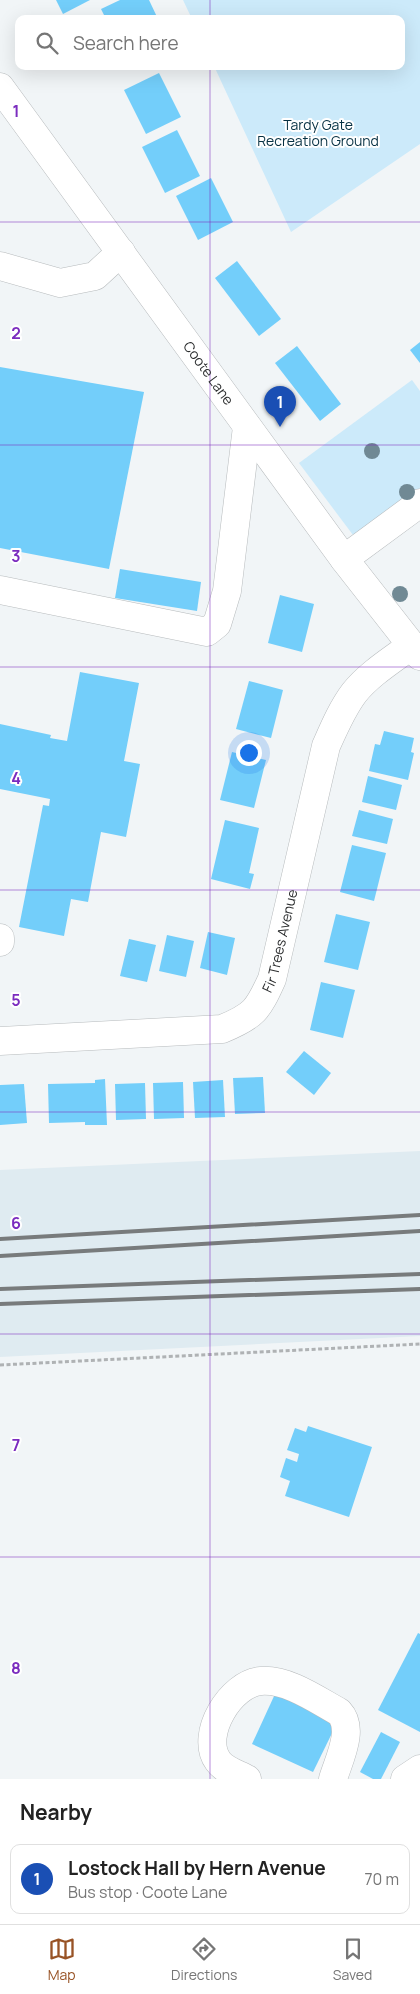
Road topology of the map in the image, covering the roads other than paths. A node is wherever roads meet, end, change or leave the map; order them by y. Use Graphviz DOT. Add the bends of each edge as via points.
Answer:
graph roads {
  1 [pos="0,87"];
  2 [pos="121,252"];
  3 [pos="0,266"];
  4 [pos="247,427"];
  5 [pos="420,503"];
  6 [pos="344,559"];
  7 [pos="0,590"];
  8 [pos="416,651"];
  9 [pos="0,1041"];
  10 [pos="420,1769"];
  11 [pos="247,1779"];
  12 [pos="333,1779"];
  13 [pos="405,1779"];
  1 -- 2 [label="street, Coote Lane"];
  2 -- 3 [label="street" via="94,276 60,283"];
  2 -- 4 [label="street, Coote Lane"];
  4 -- 6 [label="street, Coote Lane"];
  4 -- 7 [label="street" via="227,591 217,624 207,632"];
  5 -- 6 [label="street"];
  6 -- 8 [label="street, Coote Lane"];
  8 -- 9 [label="street, Fir Trees Avenue" via="372,675 354,694 335,725 326,746 272,979 260,1006 244,1020 222,1029"];
  10 -- 13 [label="street"];
  11 -- 12 [label="street" via="217,1760 212,1743 215,1726 225,1705 236,1693 260,1681 293,1688 339,1712 344,1718 347,1726 345,1740"];
}
